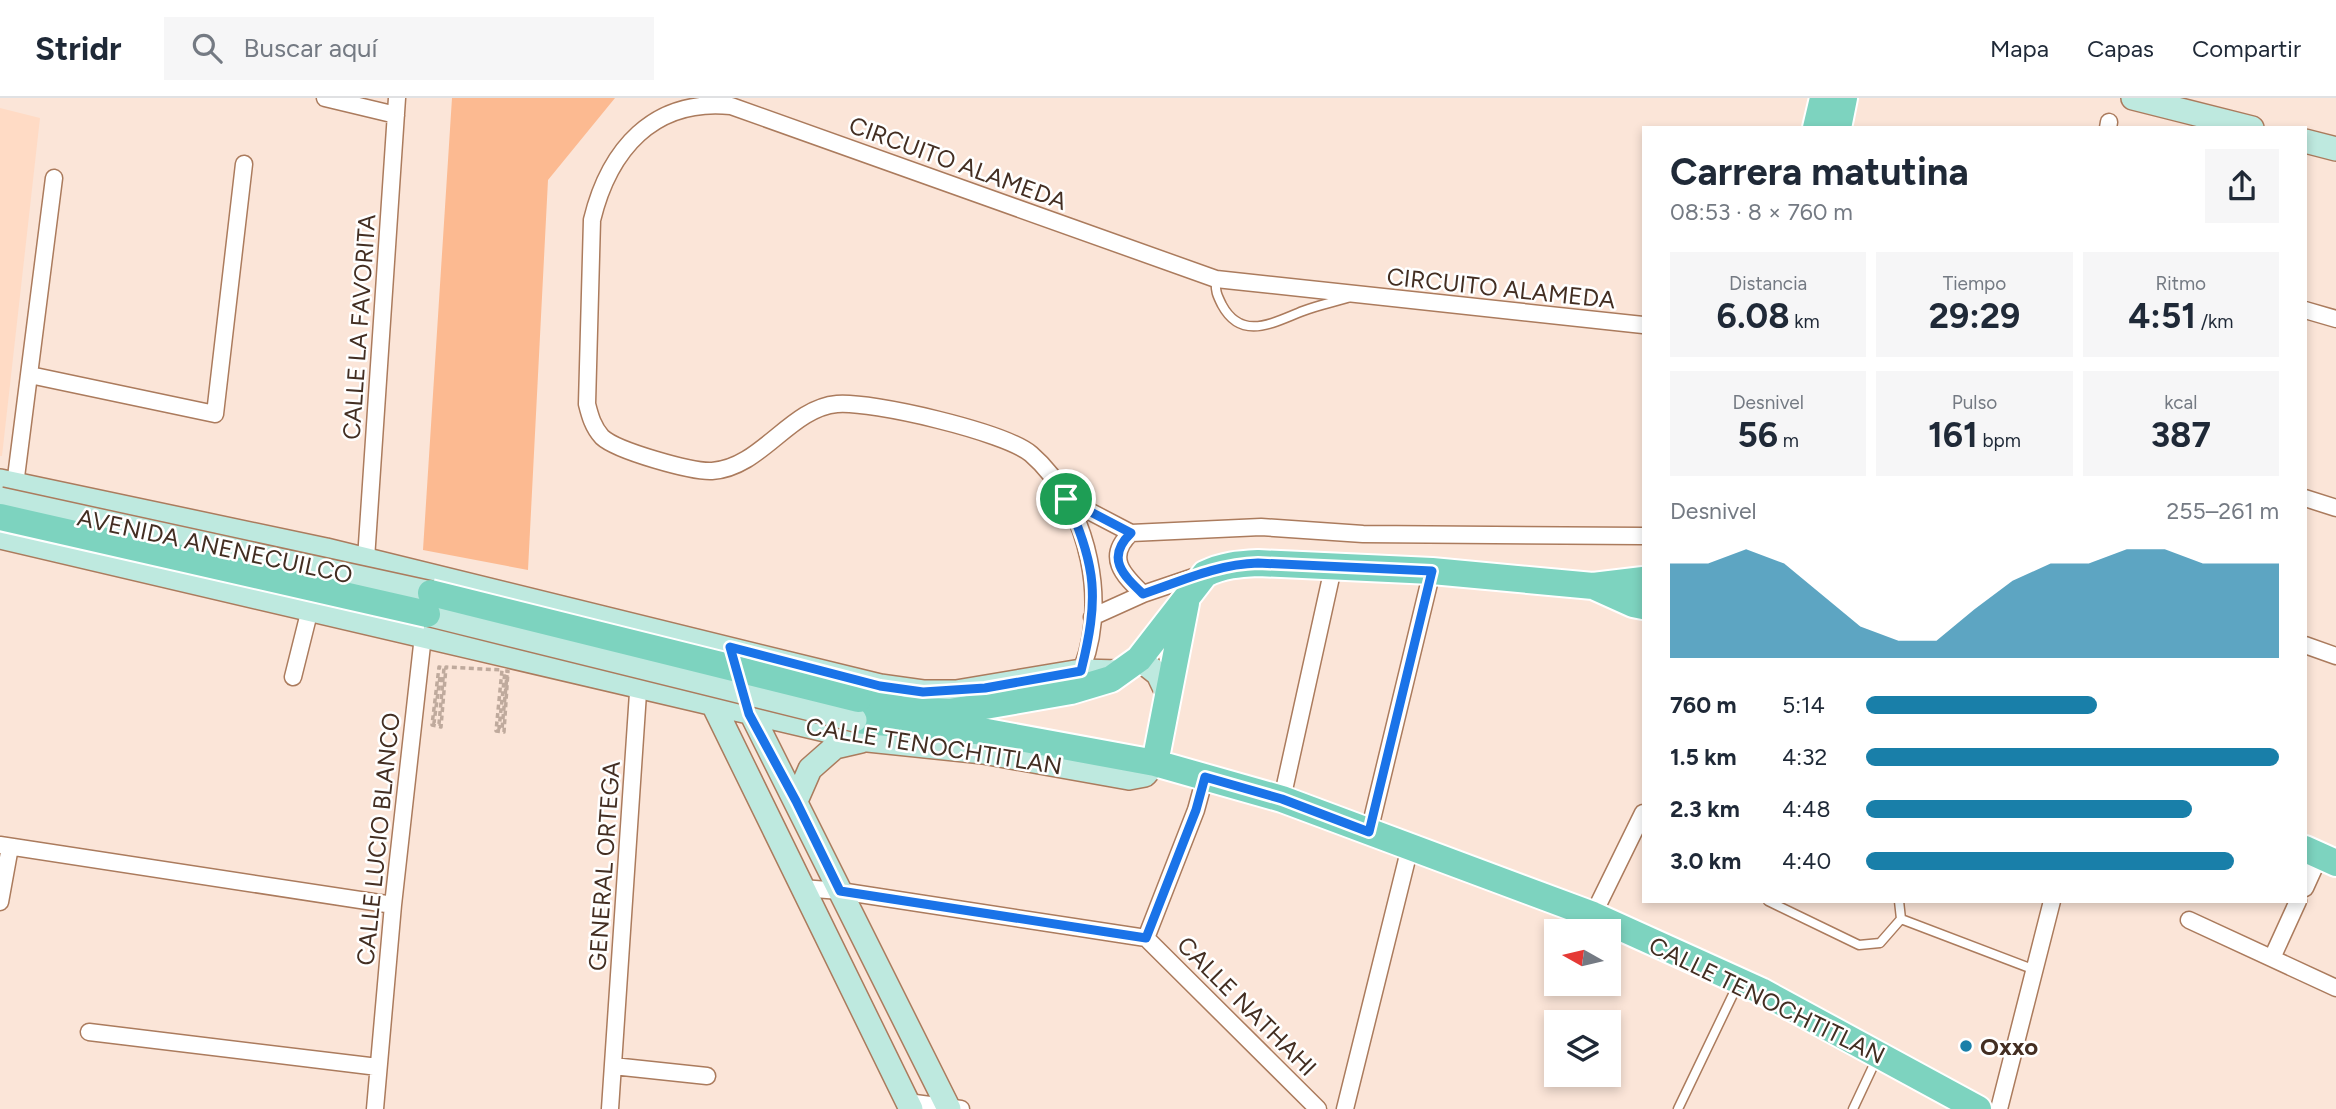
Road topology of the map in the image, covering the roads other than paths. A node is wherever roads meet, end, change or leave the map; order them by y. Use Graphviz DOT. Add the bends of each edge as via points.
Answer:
graph roads {
  1 [pos="325,98"];
  2 [pos="397,98"];
  3 [pos="1823,98"];
  4 [pos="1833,98"];
  5 [pos="1844,98"];
  6 [pos="2133,98"];
  7 [pos="396,115"];
  8 [pos="1816,126"];
  9 [pos="1827,126"];
  10 [pos="1838,126"];
  11 [pos="2244,126"];
  12 [pos="2307,142"];
  13 [pos="2336,149"];
  14 [pos="244,164"];
  15 [pos="54,178"];
  16 [pos="1216,279"];
  17 [pos="1357,296"];
  18 [pos="2307,311"];
  19 [pos="2336,319"];
  20 [pos="1642,325"];
  21 [pos="30,375"];
  22 [pos="5,488"];
  23 [pos="1066,499"];
  24 [pos="2307,499"];
  25 [pos="2336,508"];
  26 [pos="0,517"];
  27 [pos="1131,533"];
  28 [pos="1642,536"];
  29 [pos="0,537"];
  30 [pos="326,550"];
  31 [pos="366,559"];
  32 [pos="1333,568"];
  33 [pos="1432,571"];
  34 [pos="1205,573"];
  35 [pos="1642,580"];
  36 [pos="1592,586"];
  37 [pos="1143,594"];
  38 [pos="1187,598"];
  39 [pos="428,604"];
  40 [pos="1642,606"];
  41 [pos="310,609"];
  42 [pos="1092,617"];
  43 [pos="642,627"];
  44 [pos="694,639"];
  45 [pos="2307,646"];
  46 [pos="730,647"];
  47 [pos="2336,656"];
  48 [pos="1131,666"];
  49 [pos="293,677"];
  50 [pos="1076,681"];
  51 [pos="638,685"];
  52 [pos="1168,695"];
  53 [pos="711,704"];
  54 [pos="749,714"];
  55 [pos="860,720"];
  56 [pos="1155,763"];
  57 [pos="1205,777"];
  58 [pos="1282,799"];
  59 [pos="796,801"];
  60 [pos="1642,815"];
  61 [pos="1369,832"];
  62 [pos="5,846"];
  63 [pos="1410,847"];
  64 [pos="2320,856"];
  65 [pos="2307,884"];
  66 [pos="802,888"];
  67 [pos="840,891"];
  68 [pos="0,902"];
  69 [pos="1772,903"];
  70 [pos="1899,903"];
  71 [pos="2052,903"];
  72 [pos="2297,903"];
  73 [pos="393,905"];
  74 [pos="1594,915"];
  75 [pos="1901,919"];
  76 [pos="2189,920"];
  77 [pos="1146,938"];
  78 [pos="2272,958"];
  79 [pos="2035,970"];
  80 [pos="1739,981"];
  81 [pos="2336,988"];
  82 [pos="89,1032"];
  83 [pos="1879,1054"];
  84 [pos="613,1066"];
  85 [pos="378,1067"];
  86 [pos="707,1076"];
  87 [pos="909,1105"];
  88 [pos="953,1108"];
  89 [pos="375,1109"];
  90 [pos="610,1109"];
  91 [pos="1318,1109"];
  92 [pos="1345,1109"];
  93 [pos="1678,1109"];
  94 [pos="1853,1109"];
  95 [pos="1978,1109"];
  96 [pos="1999,1109"];
  1 -- 7 [label="street"];
  2 -- 7 [label="street, CALLE LA FAVORITA"];
  3 -- 8 [label="main road"];
  4 -- 9 [label="street"];
  5 -- 10 [label="main road"];
  6 -- 11 [label="street"];
  7 -- 31 [label="street, CALLE LA FAVORITA"];
  12 -- 13 [label="street"];
  14 -- 21 [label="street" via="215,414"];
  15 -- 21 [label="street"];
  16 -- 17 [label="street, CIRCUITO ALAMEDA"];
  16 -- 17 [label="lane" via="1215,291 1227,315 1240,324 1260,327"];
  16 -- 23 [label="street, CIRCUITO ALAMEDA" via="731,106 692,105 663,114 630,142 613,164 592,220 587,404 594,427 613,446 712,471 748,459 808,415 834,404 848,404 922,416 1013,443 1049,472"];
  17 -- 20 [label="street, CIRCUITO ALAMEDA"];
  18 -- 19 [label="street"];
  21 -- 22 [label="street"];
  22 -- 30 [label="street, AVENIDA ANENECUILCO"];
  22 -- 39 [label="street, AVENIDA ANENECUILCO, bridge"];
  23 -- 27 [label="street, CIRCUITO ALAMEDA"];
  23 -- 42 [label="street, CIRCUITO ALAMEDA" via="1090,563"];
  24 -- 25 [label="street"];
  26 -- 39 [label="main road, AVENIDA ANENECUILCO, bridge"];
  27 -- 28 [label="street" via="1261,527 1363,534"];
  27 -- 37 [label="street" via="1121,545 1118,561 1124,576"];
  29 -- 41 [label="street, AVENIDA ANENECUILCO"];
  30 -- 31 [label="street, AVENIDA ANENECUILCO"];
  30 -- 41 [label="street"];
  31 -- 39 [label="street, AVENIDA ANENECUILCO"];
  32 -- 33 [label="main road"];
  32 -- 34 [label="main road" via="1258,563 1220,566"];
  32 -- 58 [label="street"];
  33 -- 36 [label="main road"];
  33 -- 61 [label="street"];
  34 -- 37 [label="street"];
  34 -- 38 [label="main road"];
  35 -- 36 [label="main road"];
  36 -- 40 [label="main road"];
  37 -- 42 [label="street"];
  38 -- 48 [label="main road"];
  38 -- 52 [label="main road"];
  39 -- 41 [label="street, AVENIDA ANENECUILCO"];
  39 -- 43 [label="street, CALLE TENOCHTITLAN"];
  39 -- 51 [label="street, CALLE TENOCHTITLAN"];
  39 -- 55 [label="main road, CALLE TENOCHTITLAN, bridge"];
  39 -- 73 [label="street, CALLE LUCIO BLANCO"];
  41 -- 49 [label="street"];
  42 -- 50 [label="street, CIRCUITO ALAMEDA"];
  43 -- 44 [label="street, CALLE TENOCHTITLAN"];
  43 -- 51 [label="street, GENERAL ORTEGA"];
  44 -- 46 [label="street, CALLE TENOCHTITLAN"];
  44 -- 53 [label="street"];
  45 -- 47 [label="street"];
  46 -- 50 [label="street, CALLE TENOCHTITLAN" via="880,686 923,692"];
  46 -- 54 [label="street"];
  48 -- 50 [label="main road" via="1111,679"];
  48 -- 52 [label="street" via="1158,674"];
  50 -- 55 [label="main road" via="950,712 904,710"];
  51 -- 53 [label="street, CALLE TENOCHTITLAN"];
  51 -- 84 [label="street, GENERAL ORTEGA"];
  52 -- 56 [label="main road"];
  53 -- 54 [label="street, CALLE TENOCHTITLAN"];
  53 -- 66 [label="street"];
  54 -- 55 [label="street, CALLE TENOCHTITLAN"];
  54 -- 59 [label="street"];
  55 -- 56 [label="main road, CALLE TENOCHTITLAN" via="987,732"];
  55 -- 59 [label="street" via="810,769"];
  56 -- 57 [label="main road, CALLE TENOCHTITLAN"];
  57 -- 58 [label="main road, CALLE TENOCHTITLAN"];
  57 -- 77 [label="street, CALLE NATHAHI"];
  58 -- 61 [label="main road, CALLE TENOCHTITLAN"];
  59 -- 67 [label="street"];
  60 -- 74 [label="street"];
  61 -- 63 [label="main road, CALLE TENOCHTITLAN"];
  62 -- 68 [label="street"];
  62 -- 73 [label="street"];
  63 -- 74 [label="main road, CALLE TENOCHTITLAN"];
  63 -- 92 [label="street"];
  64 -- 65 [label="street"];
  66 -- 67 [label="street"];
  66 -- 87 [label="street"];
  67 -- 77 [label="street"];
  67 -- 88 [label="street"];
  69 -- 75 [label="lane" via="1858,944 1880,943"];
  70 -- 75 [label="lane"];
  71 -- 79 [label="street"];
  72 -- 78 [label="street"];
  73 -- 85 [label="street, CALLE LUCIO BLANCO"];
  74 -- 80 [label="main road, CALLE TENOCHTITLAN"];
  75 -- 79 [label="lane"];
  76 -- 78 [label="street"];
  77 -- 91 [label="street, CALLE NATHAHI"];
  78 -- 81 [label="street"];
  79 -- 96 [label="street"];
  80 -- 83 [label="main road, CALLE TENOCHTITLAN"];
  80 -- 93 [label="lane"];
  82 -- 85 [label="street"];
  83 -- 94 [label="lane"];
  83 -- 95 [label="main road, CALLE TENOCHTITLAN"];
  84 -- 86 [label="street"];
  84 -- 90 [label="street, GENERAL ORTEGA"];
  85 -- 89 [label="street, CALLE LUCIO BLANCO"];
  87 -- 88 [label="street"];
}
